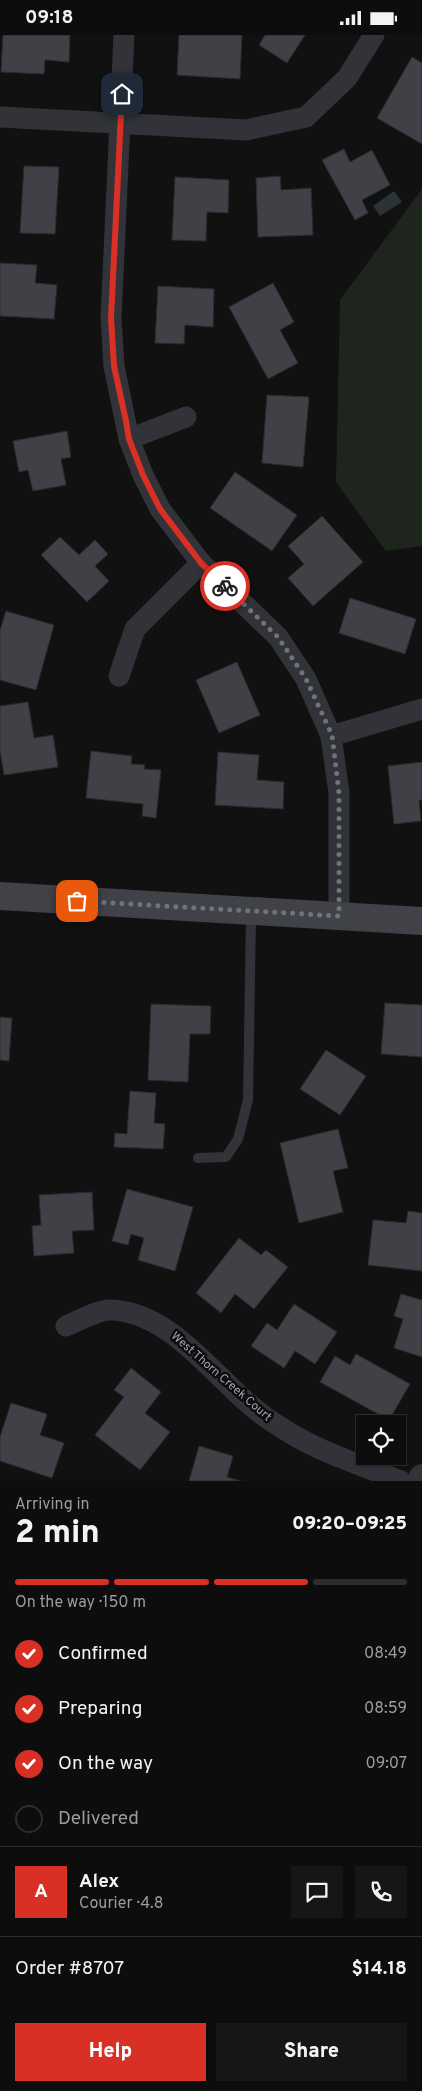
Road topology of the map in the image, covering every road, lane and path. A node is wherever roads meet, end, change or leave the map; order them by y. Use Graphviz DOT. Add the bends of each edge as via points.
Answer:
graph roads {
  1 [pos="124,35"];
  2 [pos="374,35"];
  3 [pos="0,117"];
  4 [pos="120,123"];
  5 [pos="186,417"];
  6 [pos="129,439"];
  7 [pos="201,563"];
  8 [pos="119,676"];
  9 [pos="422,709"];
  10 [pos="332,735"];
  11 [pos="0,896"];
  12 [pos="252,911"];
  13 [pos="339,916"];
  14 [pos="422,921"];
  15 [pos="198,1158"];
  16 [pos="66,1326"];
  17 [pos="422,1477"];
  18 [pos="401,1481"];
  19 [pos="420,1481"];
  1 -- 4 [label="street"];
  2 -- 4 [label="street" via="347,79 306,117 246,130"];
  3 -- 4 [label="street"];
  4 -- 6 [label="street" via="111,318 114,366"];
  5 -- 6 [label="street"];
  6 -- 7 [label="street" via="160,509"];
  7 -- 8 [label="street" via="135,629"];
  7 -- 10 [label="street" via="278,637 306,679"];
  9 -- 10 [label="street"];
  10 -- 13 [label="street" via="339,793"];
  11 -- 12 [label="main road"];
  12 -- 13 [label="main road"];
  12 -- 15 [label="lane" via="248,1100 238,1139 226,1157"];
  13 -- 14 [label="main road"];
  16 -- 18 [label="street, West Thorn Creek Court" via="107,1310 134,1315 159,1325 182,1341 240,1396 284,1429 307,1442"];
  17 -- 19 [label="street"];
}
